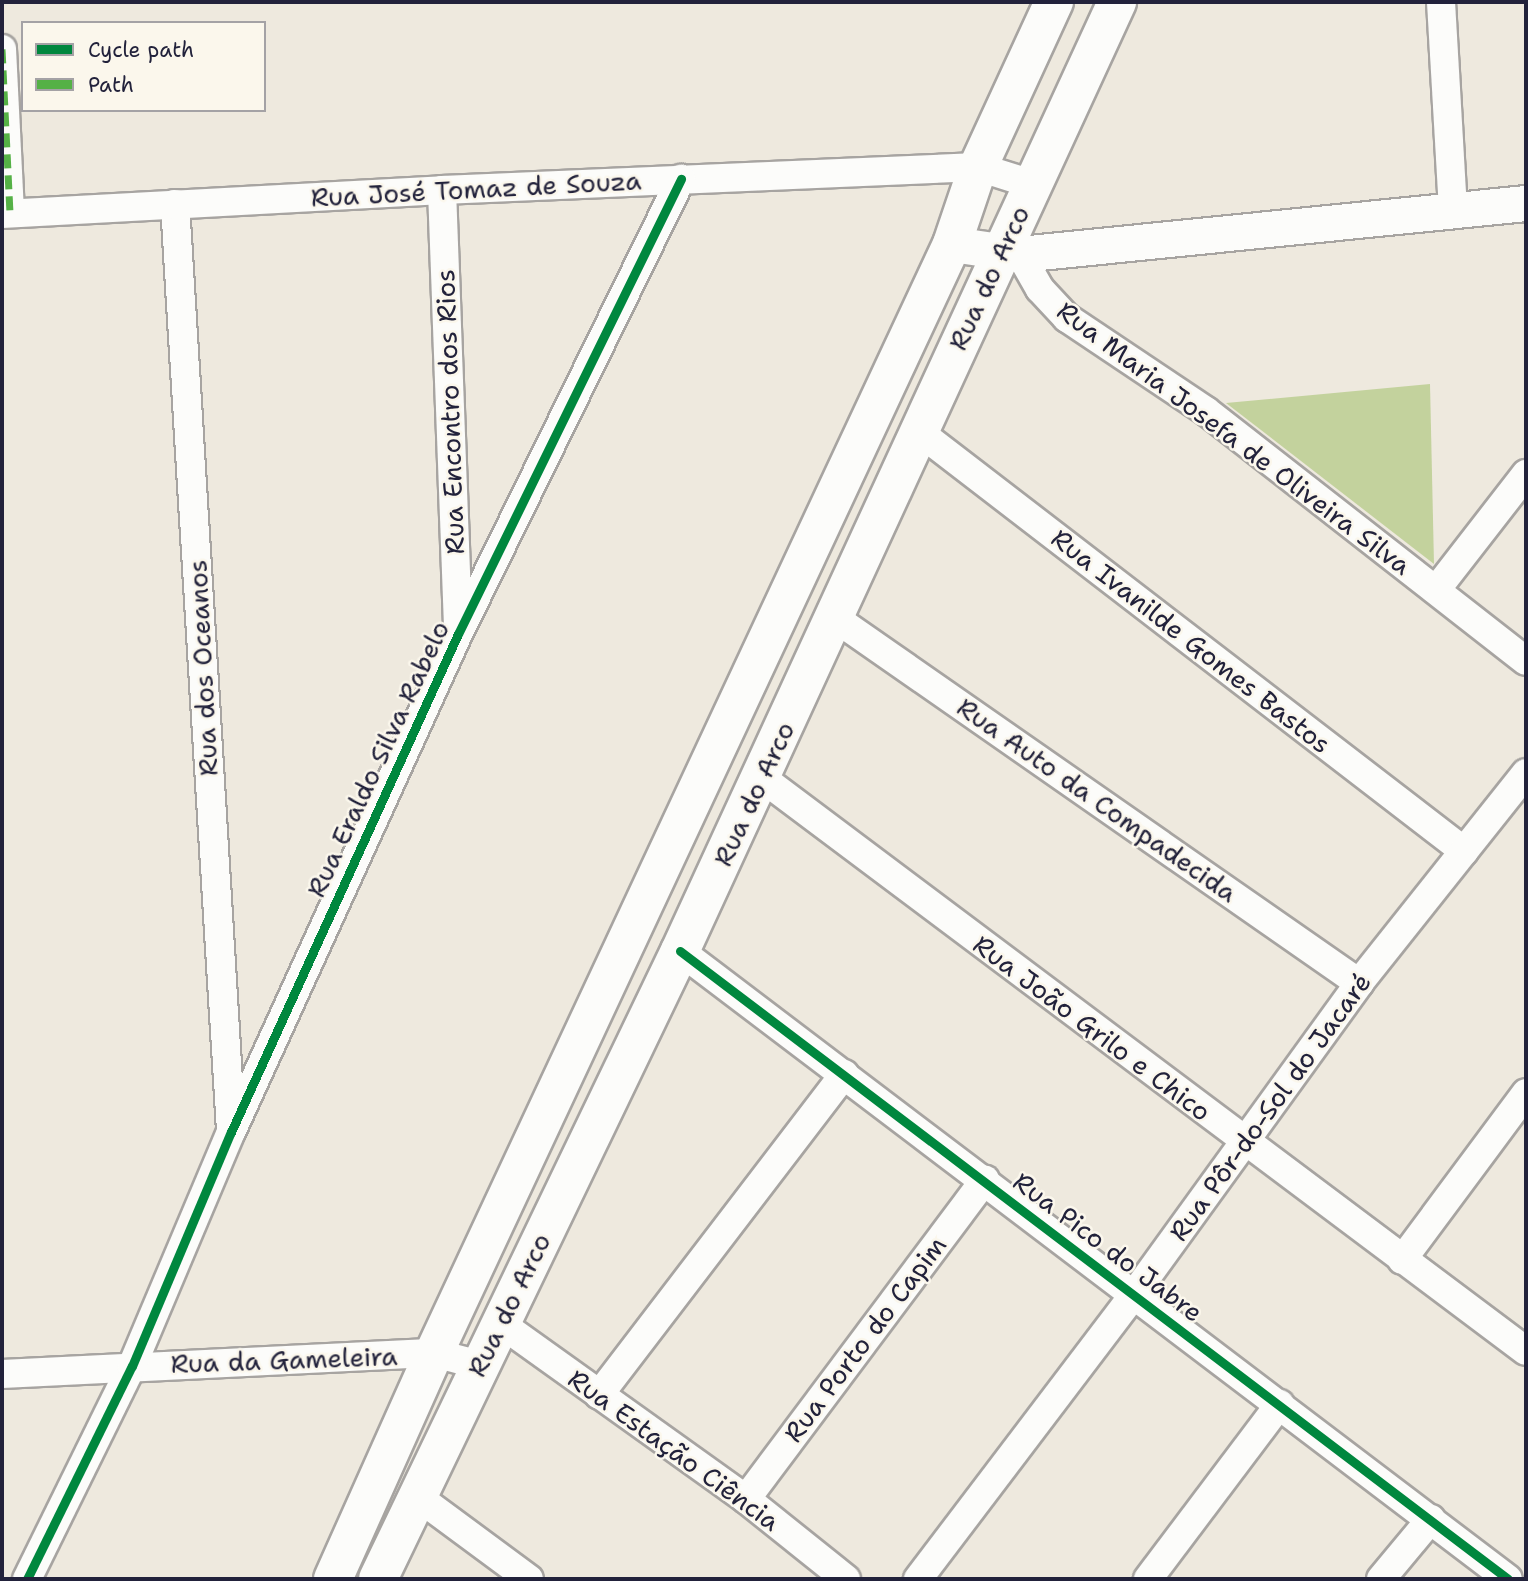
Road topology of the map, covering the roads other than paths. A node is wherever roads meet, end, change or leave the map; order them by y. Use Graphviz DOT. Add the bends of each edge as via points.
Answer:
graph roads {
  1 [pos="1054,2"];
  2 [pos="1117,2"];
  3 [pos="1441,2"];
  4 [pos="2,49"];
  5 [pos="978,167"];
  6 [pos="681,179"];
  7 [pos="1032,184"];
  8 [pos="442,190"];
  9 [pos="1526,203"];
  10 [pos="175,204"];
  11 [pos="1453,208"];
  12 [pos="6,213"];
  13 [pos="952,244"];
  14 [pos="1011,253"];
  15 [pos="918,431"];
  16 [pos="1526,474"];
  17 [pos="1436,590"];
  18 [pos="835,618"];
  19 [pos="458,634"];
  20 [pos="1526,662"];
  21 [pos="1526,773"];
  22 [pos="762,778"];
  23 [pos="1464,851"];
  24 [pos="680,951"];
  25 [pos="1359,983"];
  26 [pos="844,1073"];
  27 [pos="1526,1093"];
  28 [pos="231,1132"];
  29 [pos="1245,1143"];
  30 [pos="985,1180"];
  31 [pos="1402,1260"];
  32 [pos="1135,1293"];
  33 [pos="500,1323"];
  34 [pos="1526,1351"];
  35 [pos="434,1353"];
  36 [pos="132,1366"];
  37 [pos="480,1366"];
  38 [pos="2,1374"];
  39 [pos="598,1395"];
  40 [pos="1280,1404"];
  41 [pos="418,1497"];
  42 [pos="746,1499"];
  43 [pos="1431,1519"];
  44 [pos="26,1579"];
  45 [pos="333,1579"];
  46 [pos="378,1579"];
  47 [pos="529,1579"];
  48 [pos="846,1579"];
  49 [pos="918,1579"];
  50 [pos="1148,1579"];
  51 [pos="1381,1579"];
  52 [pos="1508,1579"];
  1 -- 5 [label="main road, Rua do Arco"];
  2 -- 7 [label="main road, Rua do Arco"];
  3 -- 11 [label="street"];
  4 -- 12 [label="street"];
  5 -- 6 [label="street, Rua José Tomaz de Souza"];
  5 -- 7 [label="street, Rua José Tomaz de Souza"];
  5 -- 13 [label="main road, Rua do Arco"];
  6 -- 8 [label="street, Rua José Tomaz de Souza"];
  6 -- 19 [label="street, Rua Eraldo Silva Rabelo"];
  7 -- 14 [label="main road, Rua do Arco"];
  8 -- 10 [label="street, Rua José Tomaz de Souza"];
  8 -- 19 [label="street, Rua Encontro dos Rios"];
  9 -- 11 [label="street"];
  10 -- 12 [label="street, Rua José Tomaz de Souza"];
  10 -- 28 [label="street, Rua dos Oceanos"];
  11 -- 14 [label="street"];
  13 -- 14 [label="street"];
  13 -- 35 [label="main road, Rua do Arco"];
  14 -- 15 [label="main road, Rua do Arco"];
  14 -- 17 [label="street, Rua Maria Josefa de Oliveira Silva" via="1066,318 1206,411"];
  15 -- 18 [label="main road, Rua do Arco"];
  15 -- 23 [label="street, Rua Ivanilde Gomes Bastos"];
  16 -- 17 [label="street"];
  17 -- 20 [label="street, Rua Maria Josefa de Oliveira Silva"];
  18 -- 22 [label="main road, Rua do Arco"];
  18 -- 25 [label="street, Rua Auto da Compadecida"];
  19 -- 28 [label="street, Rua Eraldo Silva Rabelo"];
  21 -- 23 [label="street, Rua Pôr-do-Sol do Jacaré"];
  22 -- 24 [label="main road, Rua do Arco"];
  22 -- 29 [label="street, Rua João Grilo e Chico"];
  23 -- 25 [label="street, Rua Pôr-do-Sol do Jacaré"];
  24 -- 26 [label="street, Rua Pico do Jabre"];
  24 -- 33 [label="main road, Rua do Arco"];
  25 -- 29 [label="street, Rua Pôr-do-Sol do Jacaré"];
  26 -- 30 [label="street, Rua Pico do Jabre"];
  26 -- 39 [label="street"];
  27 -- 31 [label="street"];
  28 -- 36 [label="street, Rua Eraldo Silva Rabelo"];
  29 -- 31 [label="street, Rua João Grilo e Chico"];
  29 -- 32 [label="street, Rua Pôr-do-Sol do Jacaré"];
  30 -- 32 [label="street, Rua Pico do Jabre"];
  30 -- 42 [label="street, Rua Porto do Capim"];
  31 -- 34 [label="street, Rua João Grilo e Chico"];
  32 -- 40 [label="street, Rua Pico do Jabre"];
  32 -- 49 [label="street, Rua Pôr-do-Sol do Jacaré"];
  33 -- 37 [label="main road, Rua do Arco"];
  33 -- 39 [label="street, Rua Estação Ciência"];
  35 -- 36 [label="street, Rua da Gameleira"];
  35 -- 37 [label="street, Rua da Gameleira"];
  35 -- 45 [label="main road, Rua do Arco"];
  36 -- 38 [label="street, Rua da Gameleira"];
  36 -- 44 [label="street, Rua Eraldo Silva Rabelo"];
  37 -- 41 [label="main road, Rua do Arco"];
  39 -- 42 [label="street, Rua Estação Ciência"];
  40 -- 43 [label="street, Rua Pico do Jabre"];
  40 -- 50 [label="street"];
  41 -- 46 [label="main road, Rua do Arco"];
  41 -- 47 [label="street"];
  42 -- 48 [label="street, Rua Estação Ciência"];
  43 -- 51 [label="street"];
  43 -- 52 [label="street, Rua Pico do Jabre"];
}
